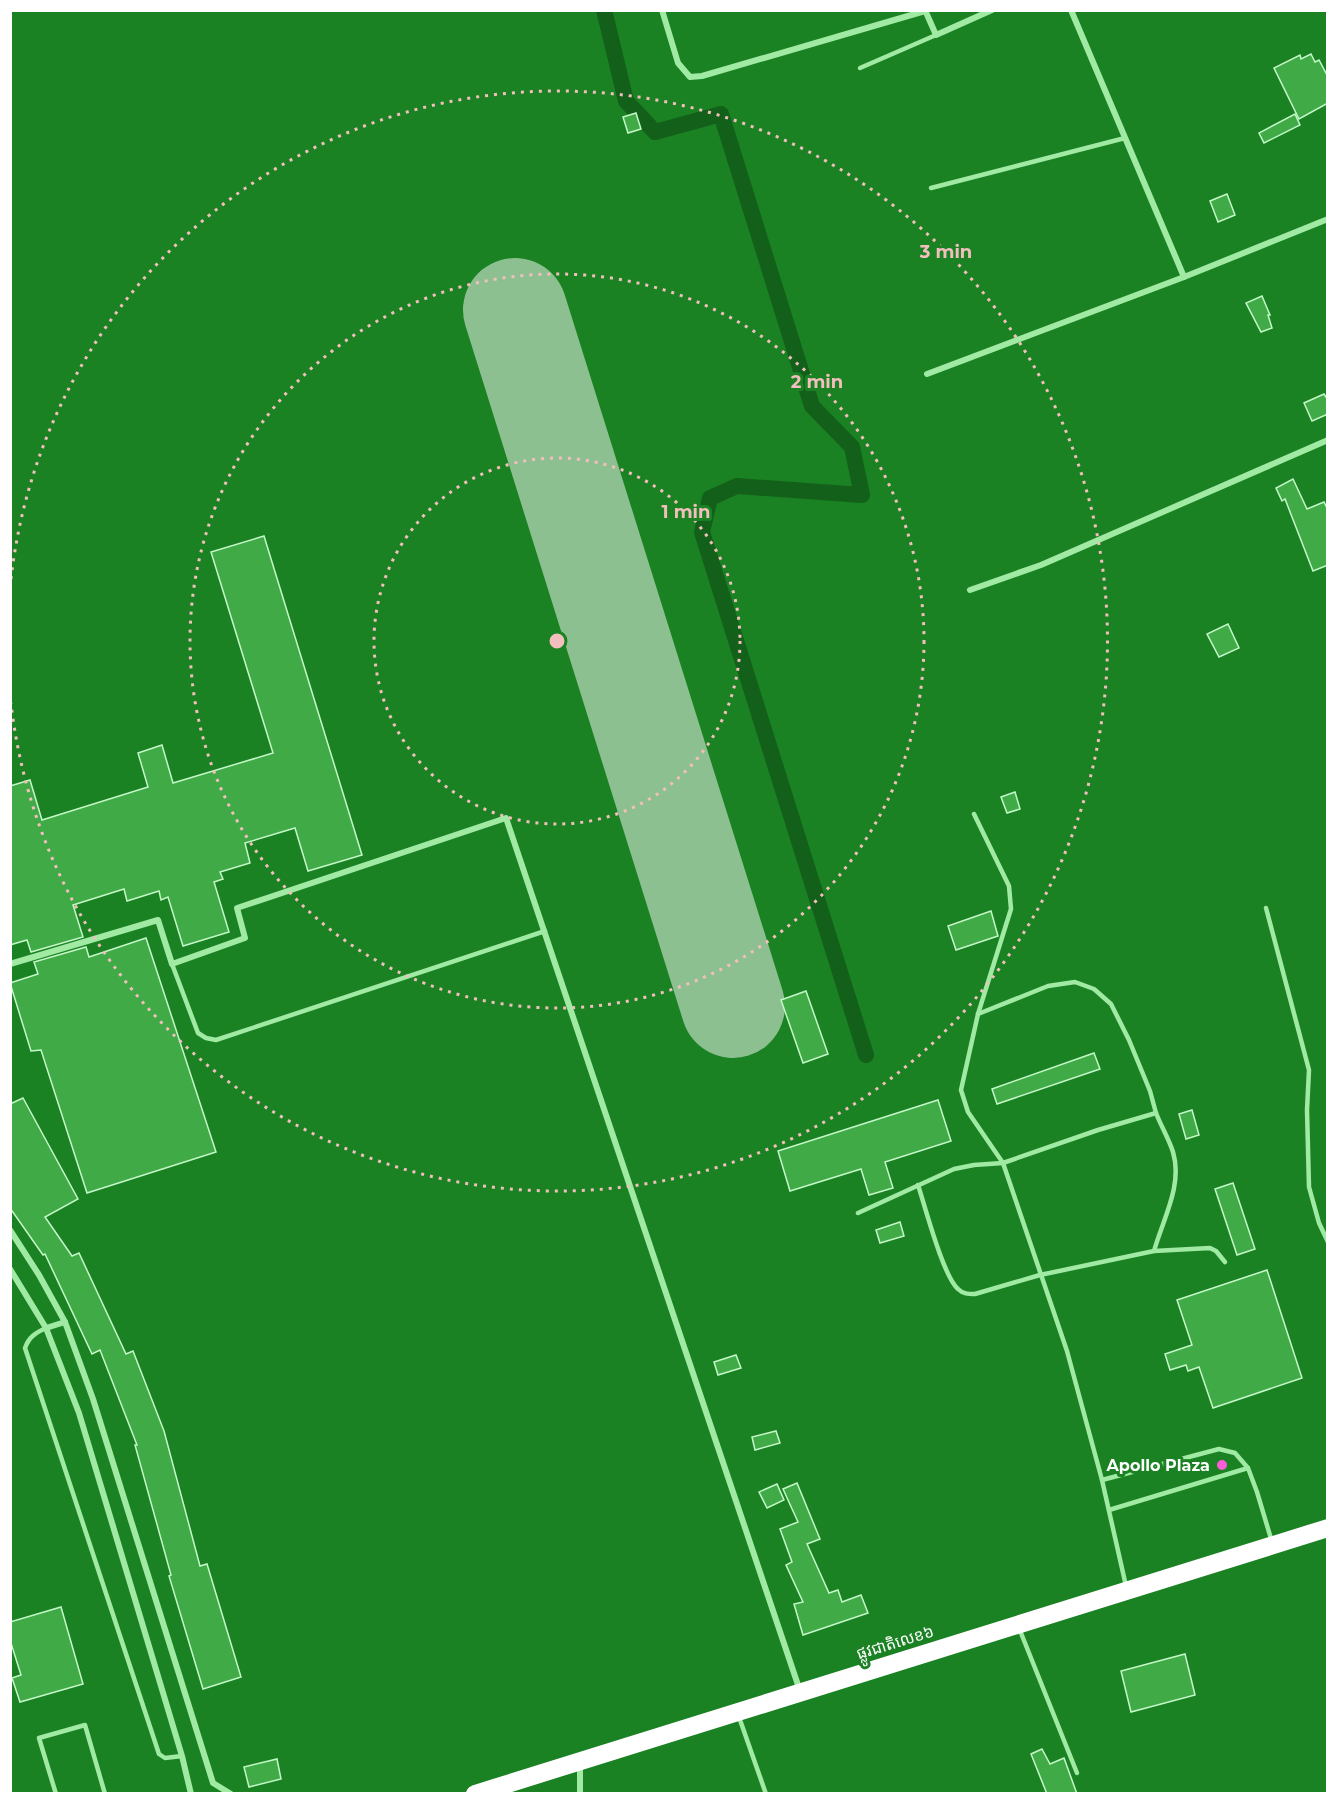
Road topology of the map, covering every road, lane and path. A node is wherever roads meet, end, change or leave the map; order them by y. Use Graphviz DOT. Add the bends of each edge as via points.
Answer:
graph roads {
  1 [pos="662,10"];
  2 [pos="992,10"];
  3 [pos="1071,10"];
  4 [pos="925,11"];
  5 [pos="936,35"];
  6 [pos="860,68"];
  7 [pos="1125,138"];
  8 [pos="931,188"];
  9 [pos="1328,219"];
  10 [pos="1184,277"];
  11 [pos="927,374"];
  12 [pos="1328,440"];
  13 [pos="970,590"];
  14 [pos="974,814"];
  15 [pos="1266,908"];
  16 [pos="545,931"];
  17 [pos="10,964"];
  18 [pos="172,964"];
  19 [pos="978,1014"];
  20 [pos="1156,1113"];
  21 [pos="1003,1163"];
  22 [pos="918,1185"];
  23 [pos="858,1214"];
  24 [pos="10,1230"];
  25 [pos="1328,1242"];
  26 [pos="1154,1251"];
  27 [pos="1225,1262"];
  28 [pos="10,1269"];
  29 [pos="1040,1275"];
  30 [pos="65,1322"];
  31 [pos="46,1328"];
  32 [pos="1248,1468"];
  33 [pos="1102,1480"];
  34 [pos="1109,1510"];
  35 [pos="1327,1529"];
  36 [pos="1272,1545"];
  37 [pos="1127,1591"];
  38 [pos="1018,1624"];
  39 [pos="801,1692"];
  40 [pos="737,1712"];
  41 [pos="182,1756"];
  42 [pos="580,1761"];
  43 [pos="1077,1773"];
  44 [pos="56,1794"];
  45 [pos="105,1794"];
  46 [pos="191,1794"];
  47 [pos="231,1794"];
  48 [pos="475,1794"];
  49 [pos="580,1794"];
  50 [pos="766,1794"];
  1 -- 4 [label="street" via="678,63 690,77"];
  2 -- 5 [label="street"];
  3 -- 7 [label="street"];
  4 -- 5 [label="street"];
  5 -- 6 [label="lane"];
  7 -- 8 [label="lane"];
  7 -- 10 [label="street"];
  9 -- 10 [label="street"];
  10 -- 11 [label="street"];
  12 -- 13 [label="street" via="1041,566"];
  14 -- 19 [label="lane" via="1009,886 1011,909"];
  15 -- 25 [label="lane" via="1309,1070 1309,1187"];
  16 -- 18 [label="lane" via="216,1040 198,1033"];
  16 -- 18 [label="street" via="506,818 237,908 245,938"];
  16 -- 39 [label="street"];
  17 -- 18 [label="street" via="158,920"];
  19 -- 20 [label="lane" via="1048,986 1075,982 1094,989 1111,1004 1125,1031"];
  19 -- 21 [label="lane" via="962,1090 968,1112"];
  20 -- 21 [label="lane"];
  20 -- 26 [label="lane" via="1173,1152 1176,1171"];
  21 -- 22 [label="lane" via="954,1169"];
  21 -- 29 [label="lane"];
  22 -- 23 [label="lane"];
  22 -- 29 [label="lane" via="940,1254 956,1287 964,1293 975,1294"];
  24 -- 30 [label="street"];
  26 -- 27 [label="lane" via="1210,1248"];
  26 -- 29 [label="lane"];
  28 -- 31 [label="street"];
  29 -- 33 [label="lane" via="1067,1351"];
  30 -- 31 [label="street"];
  30 -- 47 [label="street" via="93,1399 213,1783"];
  31 -- 41 [label="street" via="79,1413"];
  31 -- 41 [label="lane" via="34,1334 25,1348 159,1754 165,1758"];
  32 -- 33 [label="lane" via="1235,1453 1219,1449"];
  32 -- 34 [label="lane"];
  32 -- 36 [label="lane"];
  33 -- 34 [label="lane"];
  34 -- 37 [label="lane"];
  35 -- 36 [label="highway, ផ្លូវជាតិលេខ៦"];
  36 -- 37 [label="highway, ផ្លូវជាតិលេខ៦"];
  37 -- 38 [label="highway, ផ្លូវជាតិលេខ៦"];
  38 -- 39 [label="highway, ផ្លូវជាតិលេខ៦"];
  38 -- 43 [label="lane"];
  39 -- 40 [label="highway, ផ្លូវជាតិលេខ៦"];
  40 -- 42 [label="highway, ផ្លូវជាតិលេខ៦"];
  40 -- 50 [label="lane"];
  41 -- 46 [label="street"];
  42 -- 48 [label="highway, ផ្លូវជាតិលេខ៦"];
  42 -- 49 [label="street"];
  44 -- 45 [label="lane" via="39,1738 85,1725"];
}
